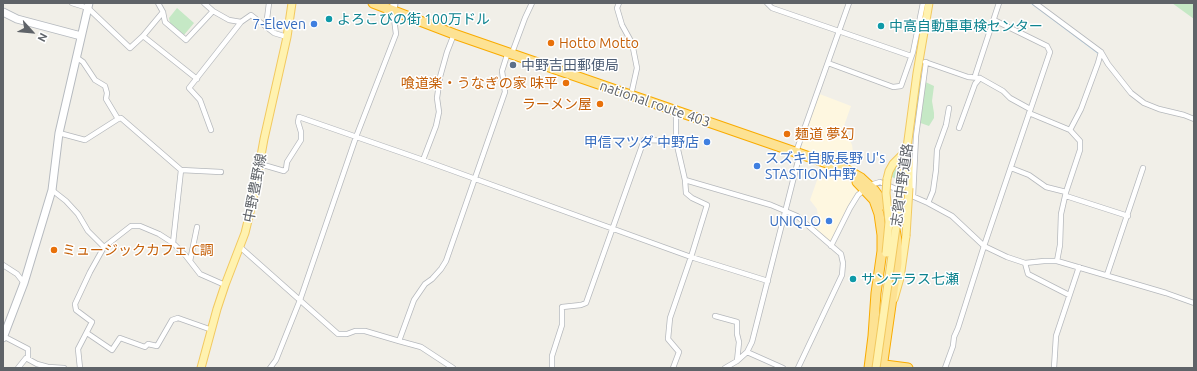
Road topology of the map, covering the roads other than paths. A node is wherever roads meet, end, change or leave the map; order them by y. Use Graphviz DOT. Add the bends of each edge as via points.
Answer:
graph roads {
  1 [pos="72,3"];
  2 [pos="158,3"];
  3 [pos="204,3"];
  4 [pos="269,3"];
  5 [pos="292,3"];
  6 [pos="373,3"];
  7 [pos="532,3"];
  8 [pos="619,3"];
  9 [pos="767,3"];
  10 [pos="849,3"];
  11 [pos="923,3"];
  12 [pos="929,3"];
  13 [pos="998,3"];
  14 [pos="1035,3"];
  15 [pos="88,6"];
  16 [pos="394,7"];
  17 [pos="213,11"];
  18 [pos="3,12"];
  19 [pos="163,12"];
  20 [pos="994,20"];
  21 [pos="241,22"];
  22 [pos="266,27"];
  23 [pos="840,31"];
  24 [pos="454,34"];
  25 [pos="81,36"];
  26 [pos="143,36"];
  27 [pos="287,37"];
  28 [pos="1101,52"];
  29 [pos="510,53"];
  30 [pos="911,56"];
  31 [pos="76,57"];
  32 [pos="828,63"];
  33 [pos="975,76"];
  34 [pos="980,78"];
  35 [pos="197,79"];
  36 [pos="631,95"];
  37 [pos="949,108"];
  38 [pos="676,110"];
  39 [pos="1030,111"];
  40 [pos="118,119"];
  41 [pos="1194,119"];
  42 [pos="959,128"];
  43 [pos="211,130"];
  44 [pos="1070,130"];
  45 [pos="59,133"];
  46 [pos="910,133"];
  47 [pos="356,137"];
  48 [pos="676,141"];
  49 [pos="907,150"];
  50 [pos="798,153"];
  51 [pos="423,160"];
  52 [pos="260,164"];
  53 [pos="1011,168"];
  54 [pos="1143,168"];
  55 [pos="181,170"];
  56 [pos="221,172"];
  57 [pos="474,179"];
  58 [pos="685,180"];
  59 [pos="867,187"];
  60 [pos="906,187"];
  61 [pos="52,190"];
  62 [pos="1066,194"];
  63 [pos="913,196"];
  64 [pos="928,203"];
  65 [pos="785,212"];
  66 [pos="1128,216"];
  67 [pos="893,221"];
  68 [pos="882,226"];
  69 [pos="197,227"];
  70 [pos="613,228"];
  71 [pos="173,243"];
  72 [pos="831,246"];
  73 [pos="984,246"];
  74 [pos="104,247"];
  75 [pos="240,248"];
  76 [pos="691,257"];
  77 [pos="190,261"];
  78 [pos="1056,261"];
  79 [pos="1025,263"];
  80 [pos="3,265"];
  81 [pos="1079,267"];
  82 [pos="1107,275"];
  83 [pos="768,281"];
  84 [pos="24,283"];
  85 [pos="225,285"];
  86 [pos="1069,295"];
  87 [pos="300,300"];
  88 [pos="1194,303"];
  89 [pos="891,307"];
  90 [pos="715,316"];
  91 [pos="212,330"];
  92 [pos="87,333"];
  93 [pos="873,336"];
  94 [pos="3,337"];
  95 [pos="399,341"];
  96 [pos="747,352"];
  97 [pos="28,358"];
  98 [pos="737,361"];
  99 [pos="876,366"];
  100 [pos="18,368"];
  101 [pos="64,368"];
  102 [pos="80,368"];
  103 [pos="202,368"];
  104 [pos="270,368"];
  105 [pos="454,368"];
  106 [pos="552,368"];
  107 [pos="673,368"];
  108 [pos="725,368"];
  109 [pos="783,368"];
  110 [pos="798,368"];
  111 [pos="908,368"];
  112 [pos="945,368"];
  113 [pos="1054,368"];
  1 -- 15 [label="street"];
  2 -- 19 [label="street"];
  3 -- 17 [label="street"];
  4 -- 22 [label="street"];
  5 -- 27 [label="main road, 中野豊野線"];
  6 -- 16 [label="highway, national route 403"];
  7 -- 29 [label="street"];
  8 -- 36 [label="street" via="617,8 632,44 637,68"];
  9 -- 23 [label="street" via="772,8"];
  10 -- 23 [label="street"];
  11 -- 30 [label="street"];
  12 -- 46 [label="main road, 志賀中野道路"];
  13 -- 20 [label="street"];
  14 -- 28 [label="street"];
  15 -- 25 [label="street"];
  15 -- 26 [label="street" via="130,48"];
  16 -- 24 [label="highway, national route 403"];
  16 -- 47 [label="street" via="396,34"];
  17 -- 19 [label="street" via="186,40 165,22"];
  17 -- 21 [label="street" via="229,20"];
  18 -- 25 [label="street" via="17,19"];
  19 -- 26 [label="street"];
  20 -- 33 [label="street"];
  20 -- 39 [label="street" via="1047,46 1050,52"];
  21 -- 22 [label="street" via="251,15"];
  21 -- 35 [label="street"];
  22 -- 27 [label="street"];
  23 -- 30 [label="street"];
  23 -- 32 [label="street"];
  24 -- 29 [label="highway, national route 403"];
  24 -- 51 [label="street" via="440,77 436,126"];
  25 -- 31 [label="street"];
  26 -- 35 [label="street"];
  27 -- 52 [label="main road, 中野豊野線"];
  28 -- 41 [label="street" via="1131,93 1144,103"];
  28 -- 44 [label="street"];
  29 -- 36 [label="highway, national route 403"];
  29 -- 57 [label="street" via="502,71 504,92"];
  30 -- 32 [label="street" via="901,86 894,87"];
  31 -- 40 [label="street" via="95,80 105,86 106,99"];
  31 -- 45 [label="street"];
  32 -- 50 [label="street"];
  33 -- 34 [label="street"];
  33 -- 63 [label="street" via="925,62 916,136"];
  34 -- 39 [label="street"];
  34 -- 42 [label="street" via="975,84"];
  35 -- 43 [label="street" via="189,88 200,100"];
  36 -- 38 [label="highway, national route 403"];
  37 -- 64 [label="street" via="946,125 936,150 933,191"];
  38 -- 48 [label="street"];
  38 -- 50 [label="highway, national route 403"];
  39 -- 44 [label="street"];
  39 -- 53 [label="street"];
  40 -- 45 [label="street" via="85,140"];
  40 -- 55 [label="street" via="121,118"];
  44 -- 62 [label="street" via="1080,142 1080,150"];
  45 -- 61 [label="street"];
  46 -- 49 [label="main road, 志賀中野道路"];
  46 -- 60 [label="main road"];
  47 -- 51 [label="street"];
  47 -- 52 [label="street" via="299,117 301,140 287,162 286,169 284,171"];
  47 -- 87 [label="street"];
  48 -- 58 [label="street"];
  48 -- 70 [label="street" via="644,140"];
  49 -- 60 [label="main road, 志賀中野道路"];
  49 -- 93 [label="main road, bridge" via="893,164 887,179 889,222"];
  50 -- 59 [label="highway, national route 403" via="851,172 861,178"];
  50 -- 65 [label="street"];
  51 -- 57 [label="street"];
  52 -- 75 [label="main road, 中野豊野線"];
  53 -- 62 [label="street" via="1030,175 1046,187"];
  53 -- 73 [label="street"];
  54 -- 66 [label="street"];
  55 -- 56 [label="street"];
  55 -- 71 [label="street"];
  57 -- 70 [label="street"];
  57 -- 95 [label="street" via="446,261 414,300"];
  58 -- 65 [label="street" via="772,205"];
  58 -- 76 [label="street" via="686,193 707,205"];
  59 -- 63 [label="street" via="877,182"];
  59 -- 67 [label="highway, national route 403" via="884,202"];
  59 -- 68 [label="highway, national route 403" via="877,207"];
  59 -- 72 [label="street" via="854,201"];
  60 -- 89 [label="main road, bridge" via="906,236 898,290"];
  60 -- 99 [label="main road, 志賀中野道路, bridge"];
  61 -- 74 [label="street" via="78,214 88,231"];
  61 -- 84 [label="street"];
  62 -- 66 [label="street"];
  62 -- 78 [label="street"];
  63 -- 64 [label="street"];
  64 -- 73 [label="street" via="952,216"];
  65 -- 72 [label="street" via="797,216"];
  65 -- 83 [label="street"];
  66 -- 82 [label="street"];
  67 -- 68 [label="highway"];
  67 -- 89 [label="highway, national route 403" via="898,251"];
  68 -- 93 [label="highway, national route 403"];
  69 -- 77 [label="street"];
  70 -- 76 [label="street"];
  70 -- 106 [label="street" via="586,303 562,307 562,325 552,356"];
  71 -- 74 [label="street" via="140,226 131,226"];
  71 -- 77 [label="street"];
  72 -- 110 [label="street" via="841,254 842,275"];
  73 -- 79 [label="street"];
  73 -- 112 [label="street"];
  74 -- 92 [label="street" via="75,304 76,310 92,322"];
  75 -- 85 [label="main road, 中野豊野線"];
  75 -- 87 [label="street"];
  76 -- 83 [label="street"];
  76 -- 107 [label="street" via="670,318 668,339 679,352"];
  77 -- 85 [label="street" via="200,274"];
  78 -- 79 [label="street"];
  78 -- 81 [label="street"];
  79 -- 86 [label="street" via="1028,274"];
  80 -- 84 [label="street" via="17,274"];
  81 -- 82 [label="street"];
  81 -- 86 [label="street"];
  82 -- 88 [label="street"];
  83 -- 96 [label="street"];
  84 -- 94 [label="street"];
  85 -- 91 [label="main road, 中野豊野線"];
  86 -- 113 [label="street" via="1056,336"];
  87 -- 95 [label="street" via="338,334 365,331"];
  87 -- 104 [label="street" via="276,360"];
  89 -- 99 [label="highway, national route 403"];
  90 -- 98 [label="street" via="737,322"];
  91 -- 92 [label="street" via="178,318 172,320 157,346 148,344 145,347 120,338 112,350"];
  91 -- 103 [label="main road, 中野豊野線"];
  92 -- 102 [label="street" via="78,349"];
  93 -- 99 [label="highway, national route 403"];
  94 -- 97 [label="street" via="28,349"];
  95 -- 105 [label="street" via="421,347"];
  96 -- 98 [label="street"];
  96 -- 109 [label="street"];
  97 -- 100 [label="street"];
  97 -- 101 [label="street" via="37,364"];
  98 -- 108 [label="street"];
  99 -- 111 [label="highway"];
}
